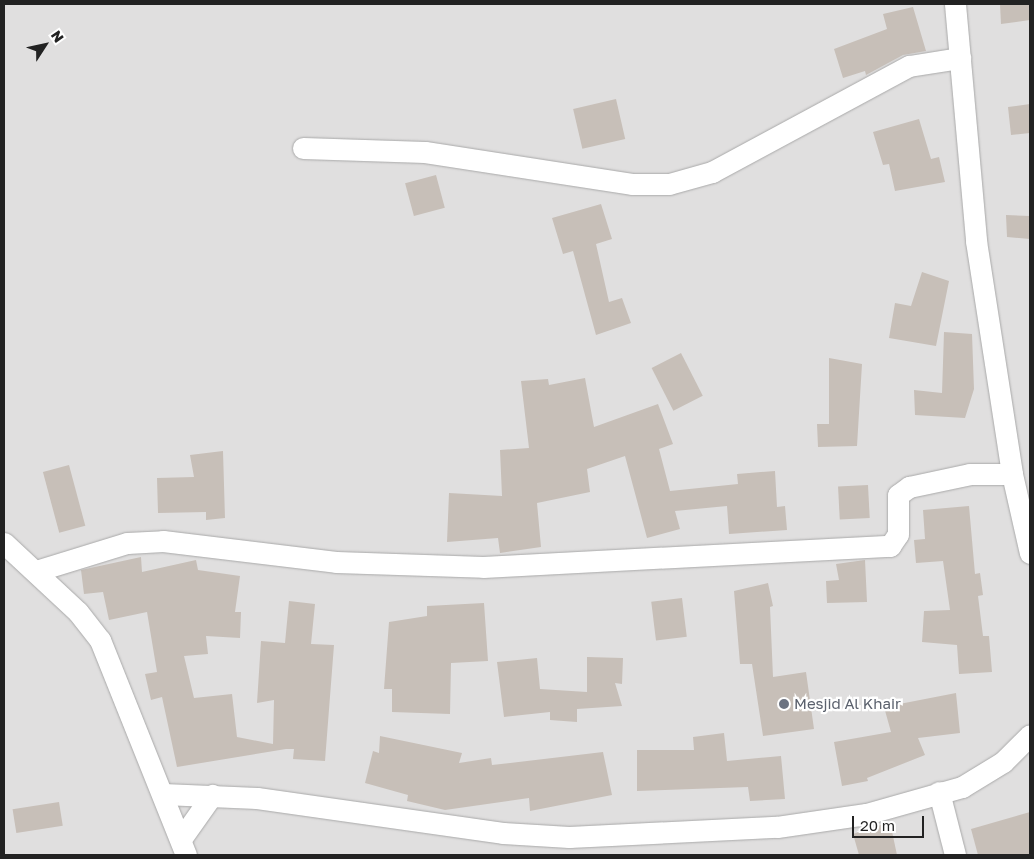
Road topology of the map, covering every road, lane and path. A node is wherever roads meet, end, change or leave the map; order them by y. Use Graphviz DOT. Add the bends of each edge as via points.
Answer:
graph roads {
  1 [pos="955,4"];
  2 [pos="960,58"];
  3 [pos="302,148"];
  4 [pos="1012,474"];
  5 [pos="4,543"];
  6 [pos="1030,553"];
  7 [pos="36,571"];
  8 [pos="1030,736"];
  9 [pos="939,792"];
  10 [pos="163,794"];
  11 [pos="212,795"];
  12 [pos="184,847"];
  13 [pos="955,855"];
  1 -- 2 [label="street"];
  2 -- 3 [label="street" via="909,66 712,172 669,184 632,184 425,152"];
  2 -- 4 [label="street" via="976,241"];
  4 -- 6 [label="street"];
  4 -- 7 [label="street" via="970,474 908,487 898,495 898,534 890,546 483,566 336,562 163,541 128,543"];
  5 -- 7 [label="street"];
  7 -- 10 [label="street" via="100,640"];
  8 -- 9 [label="street" via="1004,762 962,787"];
  9 -- 11 [label="street" via="866,814 777,827 569,837 503,833"];
  9 -- 13 [label="street"];
  10 -- 11 [label="street"];
  10 -- 12 [label="street"];
  11 -- 12 [label="street"];
}
